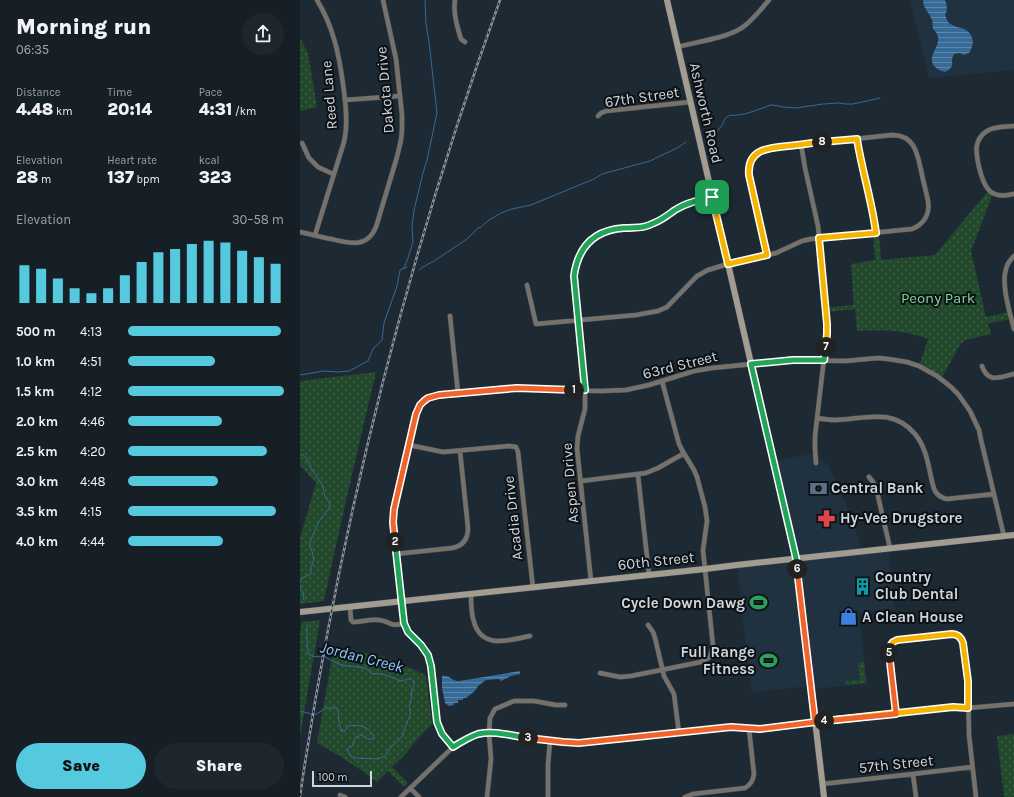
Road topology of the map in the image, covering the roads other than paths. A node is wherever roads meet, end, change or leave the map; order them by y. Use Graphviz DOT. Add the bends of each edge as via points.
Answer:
graph roads {
  1 [pos="317,0"];
  2 [pos="383,0"];
  3 [pos="455,0"];
  4 [pos="667,0"];
  5 [pos="769,0"];
  6 [pos="465,42"];
  7 [pos="677,47"];
  8 [pos="400,96"];
  9 [pos="345,100"];
  10 [pos="690,102"];
  11 [pos="598,116"];
  12 [pos="1014,126"];
  13 [pos="857,139"];
  14 [pos="302,143"];
  15 [pos="801,144"];
  16 [pos="333,174"];
  17 [pos="1014,194"];
  18 [pos="712,197"];
  19 [pos="300,232"];
  20 [pos="876,233"];
  21 [pos="315,236"];
  22 [pos="819,238"];
  23 [pos="767,255"];
  24 [pos="1014,256"];
  25 [pos="728,264"];
  26 [pos="527,285"];
  27 [pos="1012,314"];
  28 [pos="450,316"];
  29 [pos="578,320"];
  30 [pos="1014,328"];
  31 [pos="824,360"];
  32 [pos="751,364"];
  33 [pos="982,366"];
  34 [pos="1014,374"];
  35 [pos="662,381"];
  36 [pos="585,390"];
  37 [pos="458,393"];
  38 [pos="817,418"];
  39 [pos="409,445"];
  40 [pos="460,451"];
  41 [pos="684,454"];
  42 [pos="816,463"];
  43 [pos="638,475"];
  44 [pos="869,477"];
  45 [pos="581,480"];
  46 [pos="994,494"];
  47 [pos="1014,535"];
  48 [pos="1004,536"];
  49 [pos="890,548"];
  50 [pos="396,554"];
  51 [pos="796,558"];
  52 [pos="705,569"];
  53 [pos="649,575"];
  54 [pos="592,581"];
  55 [pos="533,588"];
  56 [pos="471,594"];
  57 [pos="401,602"];
  58 [pos="350,607"];
  59 [pos="300,612"];
  60 [pos="404,623"];
  61 [pos="648,625"];
  62 [pos="530,636"];
  63 [pos="662,670"];
  64 [pos="600,673"];
  65 [pos="1014,704"];
  66 [pos="565,705"];
  67 [pos="968,708"];
  68 [pos="896,714"];
  69 [pos="815,722"];
  70 [pos="749,729"];
  71 [pos="489,733"];
  72 [pos="679,733"];
  73 [pos="550,741"];
  74 [pos="453,747"];
  75 [pos="972,767"];
  76 [pos="913,774"];
  77 [pos="822,784"];
  78 [pos="410,788"];
  79 [pos="340,795"];
  80 [pos="345,797"];
  81 [pos="401,797"];
  82 [pos="419,797"];
  83 [pos="487,797"];
  84 [pos="548,797"];
  85 [pos="685,797"];
  86 [pos="824,797"];
  87 [pos="916,797"];
  88 [pos="976,797"];
  1 -- 9 [label="street, Reed Lane" via="336,45"];
  2 -- 8 [label="street, Dakota Drive" via="396,59"];
  3 -- 6 [label="street" via="455,16 461,39"];
  4 -- 7 [label="main road, Ashworth Road"];
  5 -- 7 [label="street" via="738,30 725,36"];
  7 -- 10 [label="main road, Ashworth Road"];
  8 -- 9 [label="street"];
  8 -- 21 [label="street, Dakota Drive" via="402,130 399,150 376,228 371,236 353,243"];
  9 -- 16 [label="street, Reed Lane" via="344,142"];
  10 -- 11 [label="street, 67th Street" via="606,111"];
  10 -- 18 [label="main road, Ashworth Road"];
  12 -- 17 [label="street" via="990,129 982,135 976,147 981,178 986,187 1001,196"];
  13 -- 15 [label="street"];
  13 -- 20 [label="street"];
  13 -- 20 [label="street" via="896,135 909,141 916,149 928,201 926,218 916,228"];
  14 -- 16 [label="street" via="309,158 318,167"];
  15 -- 22 [label="street"];
  15 -- 23 [label="street" via="765,148 756,153 749,164 748,170"];
  16 -- 21 [label="street, Reed Lane"];
  18 -- 25 [label="main road, Ashworth Road"];
  18 -- 29 [label="street, Aspen Drive" via="689,203 648,226 610,230 588,242 576,263 574,276"];
  19 -- 21 [label="street"];
  20 -- 22 [label="street"];
  22 -- 23 [label="street" via="802,241"];
  22 -- 31 [label="street" via="827,333"];
  23 -- 25 [label="street"];
  24 -- 27 [label="street" via="1008,263 1005,273 1006,294"];
  25 -- 29 [label="street" via="697,276 667,307 658,311"];
  25 -- 32 [label="main road, Ashworth Road"];
  26 -- 29 [label="street" via="536,324"];
  27 -- 30 [label="street"];
  28 -- 37 [label="street"];
  29 -- 36 [label="street, Aspen Drive"];
  31 -- 32 [label="street, 63rd Street"];
  31 -- 38 [label="street"];
  31 -- 46 [label="street, 63rd Street" via="897,360 916,365 944,381 970,411 978,430"];
  32 -- 35 [label="street, 63rd Street" via="702,369"];
  32 -- 51 [label="main road, Ashworth Road"];
  33 -- 34 [label="street" via="990,378"];
  35 -- 36 [label="street, 63rd Street" via="626,390"];
  35 -- 41 [label="street"];
  36 -- 37 [label="street, 63rd Street" via="517,388"];
  36 -- 45 [label="street, Aspen Drive" via="585,409 578,436"];
  37 -- 39 [label="street, 63rd Street" via="439,395 424,401 417,410"];
  38 -- 42 [label="street"];
  38 -- 46 [label="street" via="836,420 879,416 893,419 906,426 920,441 937,495 947,499"];
  39 -- 40 [label="street" via="443,452"];
  39 -- 50 [label="street" via="393,515"];
  40 -- 50 [label="street" via="468,528 466,539 456,547"];
  40 -- 55 [label="street, Acadia Drive" via="516,447"];
  41 -- 43 [label="street" via="653,471"];
  41 -- 52 [label="street" via="697,477 705,507"];
  43 -- 45 [label="street"];
  43 -- 53 [label="street"];
  44 -- 49 [label="street" via="877,492"];
  45 -- 54 [label="street, Aspen Drive"];
  46 -- 48 [label="street, 63rd Street"];
  47 -- 48 [label="main road, 60th Street"];
  48 -- 49 [label="main road, 60th Street"];
  49 -- 51 [label="main road, 60th Street"];
  50 -- 57 [label="street"];
  51 -- 52 [label="main road, 60th Street"];
  51 -- 69 [label="main road, Ashworth Road"];
  52 -- 53 [label="main road, 60th Street"];
  52 -- 63 [label="street" via="713,646 710,657 702,662"];
  53 -- 54 [label="main road, 60th Street"];
  54 -- 55 [label="main road, 60th Street"];
  55 -- 56 [label="main road, 60th Street"];
  56 -- 57 [label="main road, 60th Street"];
  56 -- 62 [label="street" via="474,622 478,632 486,638 501,642"];
  57 -- 58 [label="main road, 60th Street"];
  57 -- 60 [label="street"];
  58 -- 59 [label="main road, 60th Street"];
  58 -- 60 [label="street" via="353,622 377,620 393,625"];
  60 -- 74 [label="street" via="408,632 428,655 437,722 442,734"];
  61 -- 63 [label="street" via="656,638"];
  63 -- 64 [label="street" via="620,677"];
  63 -- 72 [label="street" via="674,694"];
  65 -- 67 [label="street"];
  66 -- 71 [label="street" via="514,700 495,709 490,718"];
  67 -- 68 [label="street" via="953,707"];
  67 -- 68 [label="street" via="968,681 963,643 955,634 895,641 890,645"];
  67 -- 75 [label="street"];
  68 -- 69 [label="street"];
  69 -- 70 [label="street"];
  69 -- 77 [label="main road, Ashworth Road"];
  70 -- 72 [label="street" via="731,727"];
  70 -- 85 [label="street" via="753,781 745,788"];
  71 -- 73 [label="street"];
  71 -- 74 [label="street" via="478,734"];
  71 -- 83 [label="street" via="491,759"];
  72 -- 73 [label="street" via="589,742"];
  73 -- 84 [label="street"];
  74 -- 78 [label="street"];
  75 -- 76 [label="street, 57th Street"];
  75 -- 88 [label="street"];
  76 -- 77 [label="street, 57th Street"];
  76 -- 87 [label="street"];
  77 -- 86 [label="main road, Ashworth Road"];
  78 -- 81 [label="street"];
  78 -- 82 [label="street"];
  79 -- 80 [label="street"];
}
